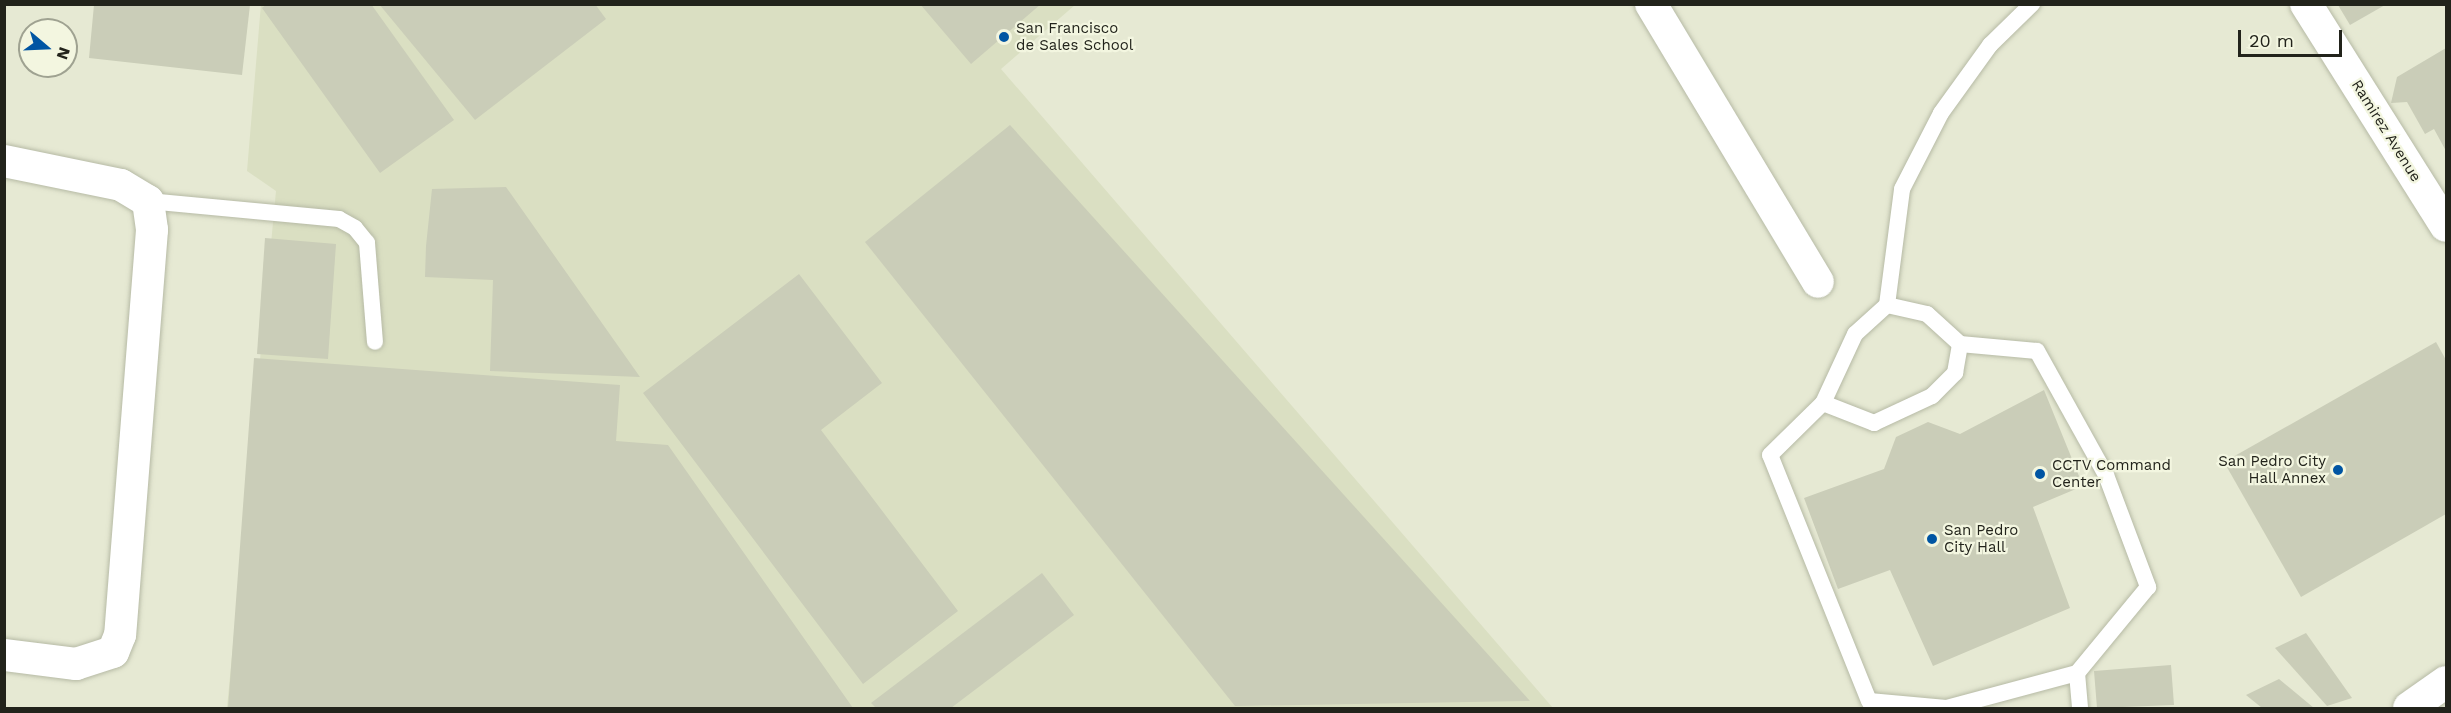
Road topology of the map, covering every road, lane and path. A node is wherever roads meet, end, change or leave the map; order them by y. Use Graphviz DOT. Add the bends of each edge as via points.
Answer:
graph roads {
  1 [pos="1651,4"];
  2 [pos="2032,4"];
  3 [pos="2306,4"];
  4 [pos="4,161"];
  5 [pos="148,201"];
  6 [pos="2446,226"];
  7 [pos="1818,282"];
  8 [pos="1887,305"];
  9 [pos="375,342"];
  10 [pos="1959,344"];
  11 [pos="1823,403"];
  12 [pos="4,655"];
  13 [pos="2077,673"];
  14 [pos="2446,682"];
  15 [pos="2080,708"];
  16 [pos="2409,708"];
  1 -- 7 [label="street"];
  2 -- 8 [label="lane" via="1990,45 1941,113 1902,189"];
  3 -- 6 [label="street, Ramirez Avenue"];
  4 -- 5 [label="street" via="121,185"];
  5 -- 9 [label="lane" via="339,219 355,228 367,243"];
  5 -- 12 [label="street" via="152,230 120,635 112,652 76,664"];
  8 -- 10 [label="lane" via="1927,314"];
  8 -- 11 [label="lane" via="1855,333"];
  10 -- 11 [label="lane" via="1955,373 1932,396 1874,423"];
  10 -- 13 [label="lane" via="2037,351 2106,475 2148,587"];
  11 -- 13 [label="lane" via="1770,455 1869,701 1946,708"];
  13 -- 15 [label="lane"];
  14 -- 16 [label="street"];
}
